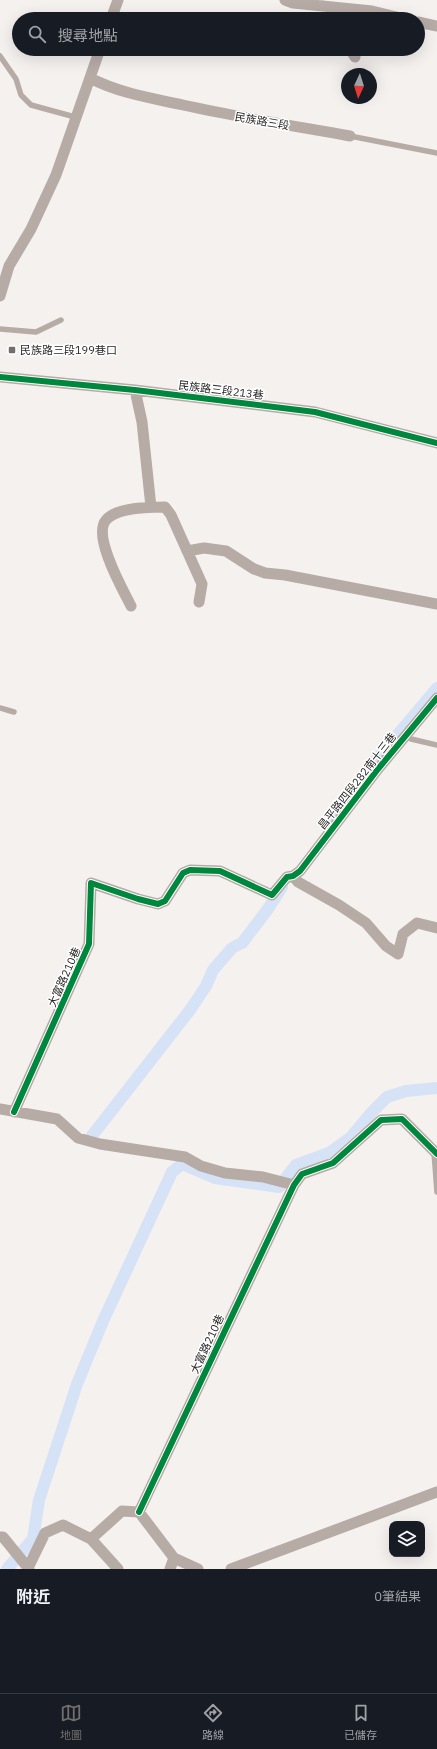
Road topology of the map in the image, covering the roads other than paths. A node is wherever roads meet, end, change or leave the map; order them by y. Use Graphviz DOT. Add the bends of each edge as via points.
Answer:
graph roads {
  1 [pos="118,0"];
  2 [pos="285,0"];
  3 [pos="328,4"];
  4 [pos="114,12"];
  5 [pos="376,12"];
  6 [pos="425,23"];
  7 [pos="437,26"];
  8 [pos="0,56"];
  9 [pos="98,56"];
  10 [pos="90,78"];
  11 [pos="75,117"];
  12 [pos="350,136"];
  13 [pos="437,153"];
  14 [pos="0,296"];
  15 [pos="61,320"];
  16 [pos="0,329"];
  17 [pos="0,377"];
  18 [pos="135,390"];
  19 [pos="437,443"];
  20 [pos="151,507"];
  21 [pos="186,551"];
  22 [pos="199,602"];
  23 [pos="437,604"];
  24 [pos="131,606"];
  25 [pos="437,698"];
  26 [pos="0,708"];
  27 [pos="14,712"];
  28 [pos="406,735"];
  29 [pos="437,745"];
  30 [pos="293,876"];
  31 [pos="437,928"];
  32 [pos="0,1109"];
  33 [pos="14,1112"];
  34 [pos="435,1153"];
  35 [pos="292,1184"];
  36 [pos="437,1192"];
  37 [pos="437,1492"];
  38 [pos="139,1512"];
  39 [pos="0,1537"];
  40 [pos="91,1539"];
  41 [pos="174,1558"];
  42 [pos="28,1569"];
  43 [pos="118,1569"];
  44 [pos="170,1569"];
  45 [pos="198,1569"];
  46 [pos="231,1569"];
  1 -- 4 [label="street"];
  2 -- 3 [label="street"];
  3 -- 5 [label="street"];
  6 -- 7 [label="street"];
  8 -- 11 [label="lane" via="16,79 21,95 31,105"];
  9 -- 10 [label="street"];
  10 -- 11 [label="street"];
  10 -- 12 [label="street, 民族路三段" via="104,85 142,96 239,117"];
  11 -- 14 [label="street" via="56,175 9,266"];
  12 -- 13 [label="lane, 民族路三段"];
  15 -- 16 [label="lane" via="36,332"];
  17 -- 18 [label="street, 民族路三段213巷"];
  18 -- 19 [label="street, 民族路三段213巷" via="315,412"];
  18 -- 20 [label="street" via="142,422"];
  20 -- 21 [label="street" via="165,507"];
  20 -- 24 [label="street" via="119,512 106,520 102,529 103,542 110,561"];
  21 -- 22 [label="street" via="202,584"];
  21 -- 23 [label="street" via="204,548 226,551 265,573"];
  25 -- 28 [label="street, 昌平路四段282南十三巷"];
  26 -- 27 [label="lane"];
  28 -- 29 [label="lane" via="411,739"];
  28 -- 30 [label="street, 昌平路四段282南十三巷" via="300,871"];
  30 -- 31 [label="street" via="298,882 366,923 386,946 398,954 403,934 417,923"];
  30 -- 33 [label="street, 大富路210巷" via="287,877 272,895 220,871 190,870 183,873 165,900 158,904 91,883 89,944"];
  32 -- 33 [label="street"];
  33 -- 35 [label="street" via="57,1119 78,1138 100,1144 185,1157 201,1166 225,1173 263,1177"];
  34 -- 35 [label="street, 大富路210巷" via="402,1119 381,1120 333,1162 302,1174"];
  34 -- 36 [label="lane, 大富路210巷"];
  35 -- 38 [label="street, 大富路210巷"];
  37 -- 46 [label="street"];
  38 -- 40 [label="street" via="122,1512"];
  38 -- 41 [label="street"];
  39 -- 42 [label="street" via="4,1538"];
  40 -- 42 [label="street" via="63,1525 45,1533"];
  40 -- 43 [label="street"];
  41 -- 44 [label="street"];
  41 -- 45 [label="street"];
}
